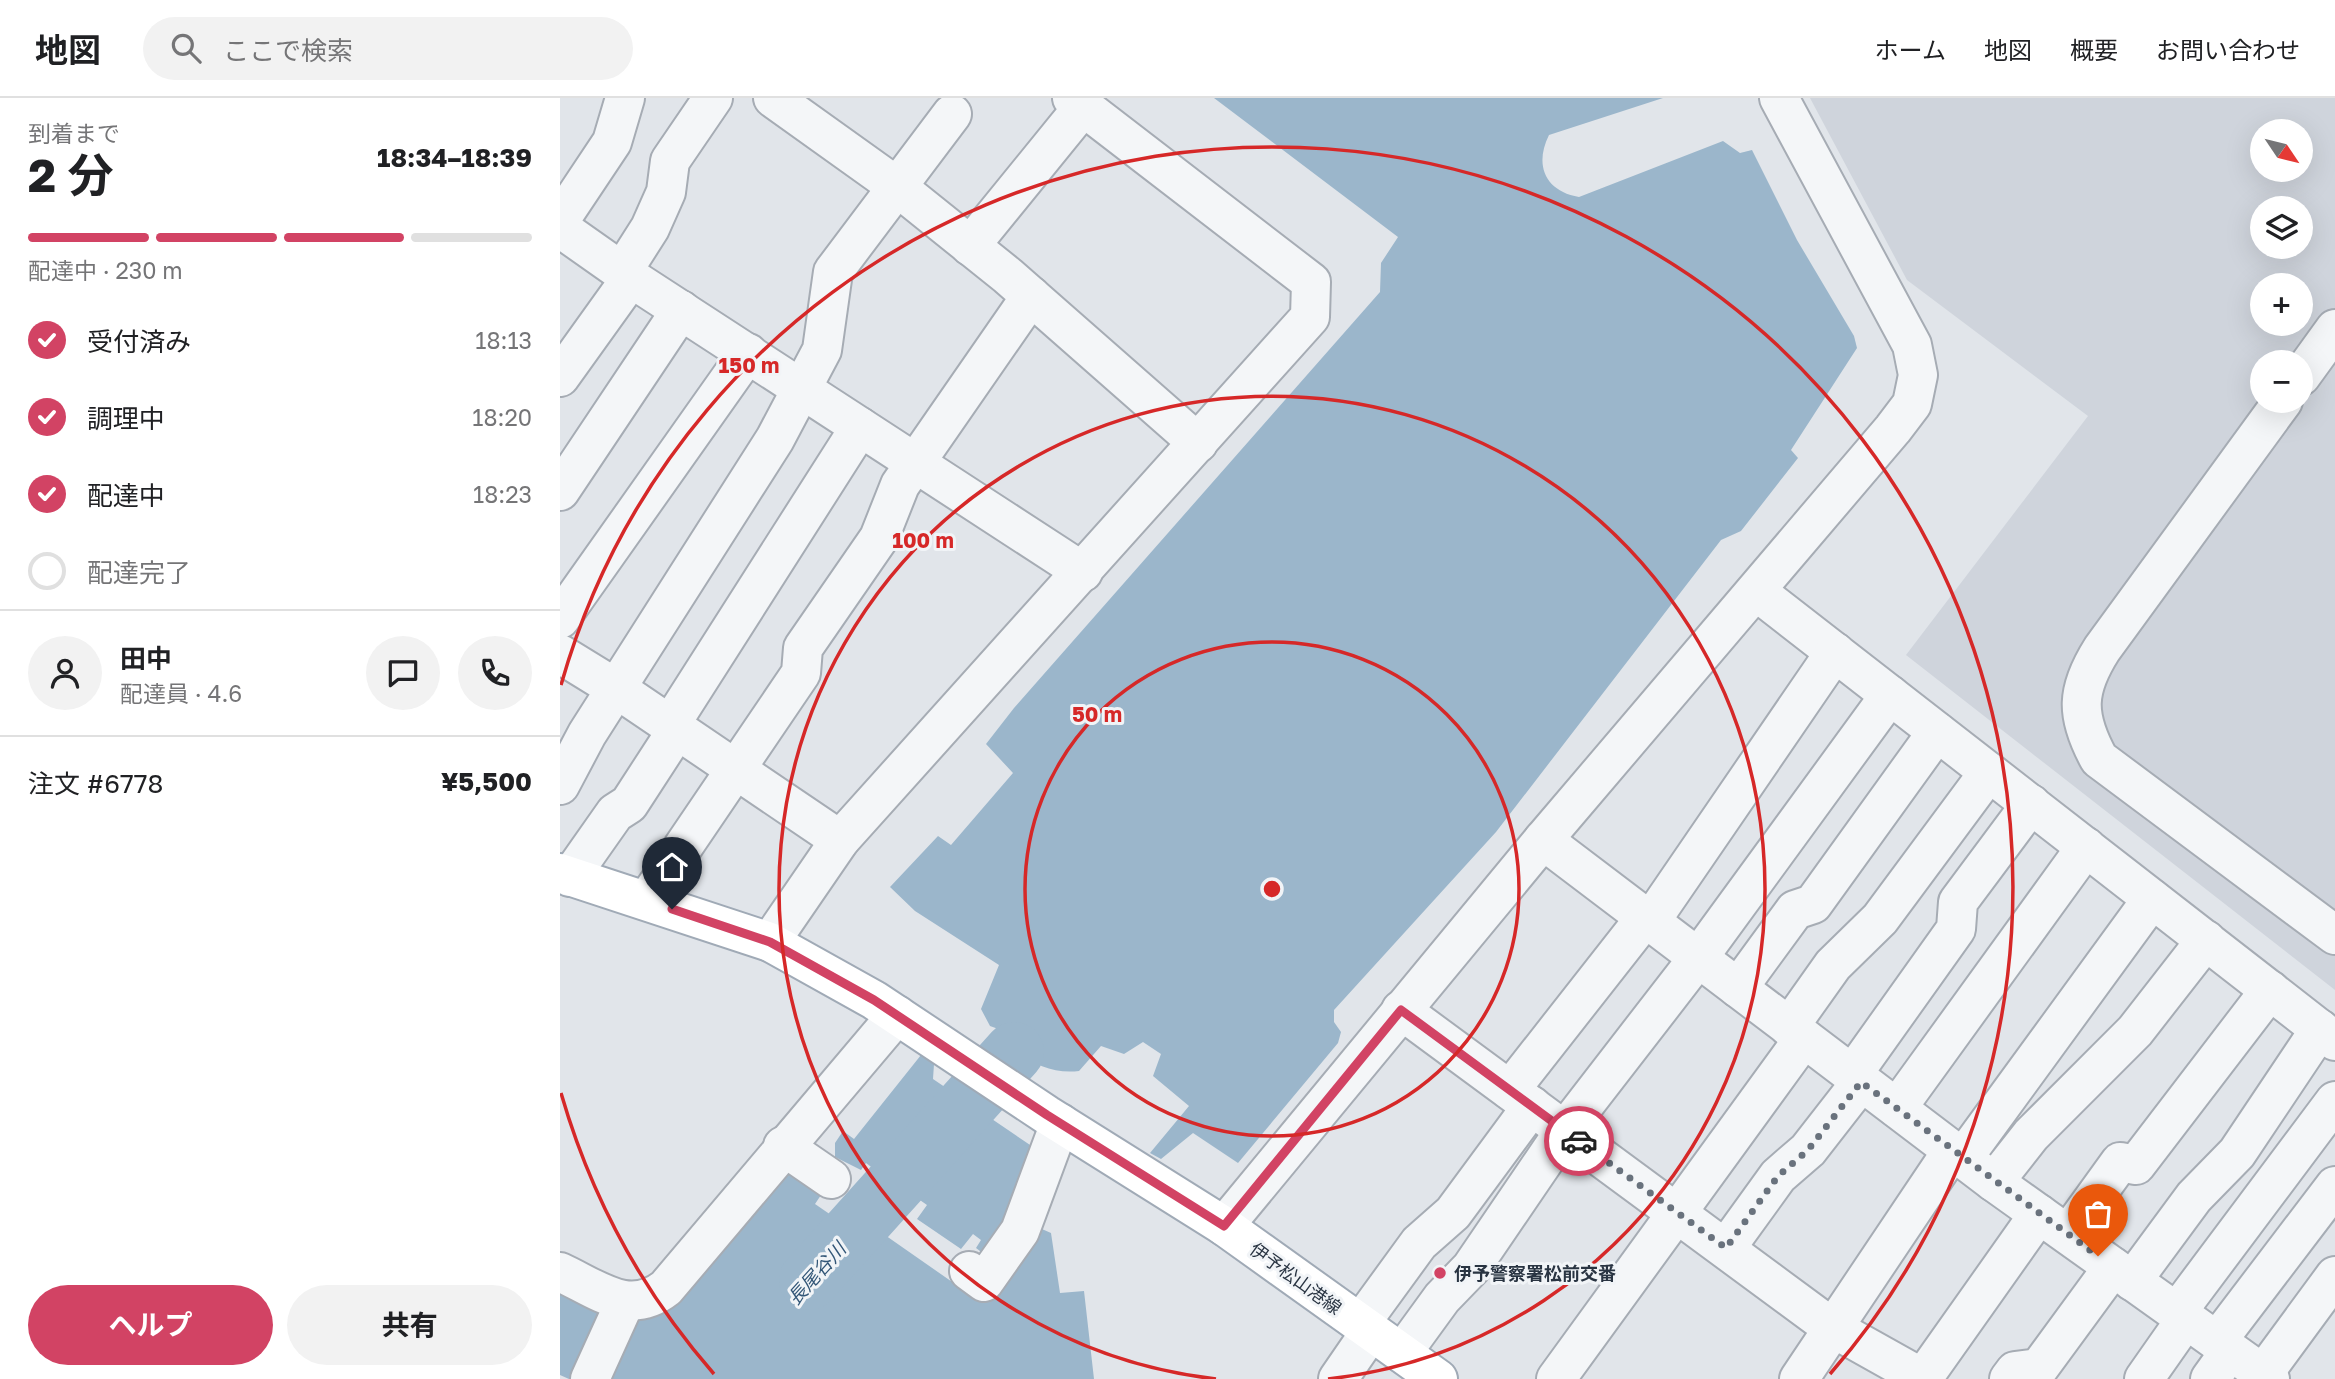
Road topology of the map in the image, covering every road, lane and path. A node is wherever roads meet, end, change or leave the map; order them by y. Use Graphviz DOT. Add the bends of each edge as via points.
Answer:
graph roads {
  1 [pos="625,98"];
  2 [pos="713,98"];
  3 [pos="773,98"];
  4 [pos="1779,98"];
  5 [pos="1078,102"];
  6 [pos="952,114"];
  7 [pos="896,187"];
  8 [pos="563,234"];
  9 [pos="970,246"];
  10 [pos="627,275"];
  11 [pos="1031,296"];
  12 [pos="681,310"];
  13 [pos="2335,330"];
  14 [pos="748,353"];
  15 [pos="2313,360"];
  16 [pos="560,377"];
  17 [pos="802,389"];
  18 [pos="2274,413"];
  19 [pos="860,427"];
  20 [pos="1198,443"];
  21 [pos="915,463"];
  22 [pos="560,491"];
  23 [pos="1083,572"];
  24 [pos="1755,591"];
  25 [pos="560,619"];
  26 [pos="1835,652"];
  27 [pos="560,654"];
  28 [pos="617,689"];
  29 [pos="1890,695"];
  30 [pos="674,727"];
  31 [pos="1937,732"];
  32 [pos="736,769"];
  33 [pos="1989,772"];
  34 [pos="560,785"];
  35 [pos="2031,804"];
  36 [pos="840,840"];
  37 [pos="1543,841"];
  38 [pos="2086,847"];
  39 [pos="565,875"];
  40 [pos="2152,899"];
  41 [pos="647,900"];
  42 [pos="1648,920"];
  43 [pos="2335,935"];
  44 [pos="2206,940"];
  45 [pos="770,942"];
  46 [pos="1698,958"];
  47 [pos="1738,988"];
  48 [pos="2270,990"];
  49 [pos="1401,1010"];
  50 [pos="897,1015"];
  51 [pos="1796,1033"];
  52 [pos="2328,1035"];
  53 [pos="1857,1078"];
  54 [pos="1521,1098"];
  55 [pos="2335,1101"];
  56 [pos="1897,1108"];
  57 [pos="1053,1119"];
  58 [pos="1565,1130"];
  59 [pos="783,1146"];
  60 [pos="1958,1154"];
  61 [pos="831,1179"];
  62 [pos="1994,1182"];
  63 [pos="2335,1186"];
  64 [pos="1676,1212"];
  65 [pos="2053,1224"];
  66 [pos="1224,1226"];
  67 [pos="1726,1248"];
  68 [pos="969,1271"];
  69 [pos="560,1272"];
  70 [pos="2123,1274"];
  71 [pos="2335,1276"];
  72 [pos="623,1305"];
  73 [pos="2182,1316"];
  74 [pos="1831,1327"];
  75 [pos="1366,1328"];
  76 [pos="1402,1353"];
  77 [pos="2219,1357"];
  78 [pos="2267,1376"];
  79 [pos="1917,1377"];
  80 [pos="590,1379"];
  81 [pos="1338,1379"];
  82 [pos="1438,1379"];
  83 [pos="1556,1379"];
  84 [pos="1799,1379"];
  85 [pos="2009,1379"];
  86 [pos="2144,1379"];
  1 -- 8 [label="street" via="612,142"];
  2 -- 10 [label="street" via="670,161 666,192"];
  3 -- 7 [label="street"];
  4 -- 24 [label="street" via="1912,345 1918,375 1912,404"];
  5 -- 9 [label="street"];
  5 -- 20 [label="street" via="1311,282 1310,317"];
  6 -- 7 [label="street"];
  7 -- 9 [label="street"];
  7 -- 17 [label="street" via="833,272 822,350"];
  8 -- 10 [label="street"];
  9 -- 11 [label="street"];
  10 -- 12 [label="street"];
  10 -- 16 [label="street"];
  11 -- 20 [label="street"];
  11 -- 21 [label="street"];
  12 -- 14 [label="street"];
  12 -- 22 [label="street"];
  13 -- 15 [label="street"];
  14 -- 17 [label="street"];
  14 -- 25 [label="street"];
  17 -- 19 [label="street"];
  17 -- 28 [label="street"];
  18 -- 43 [label="street" via="2102,649 2085,675 2080,704 2086,735 2099,759"];
  19 -- 21 [label="street"];
  19 -- 30 [label="street"];
  20 -- 23 [label="street"];
  21 -- 23 [label="street"];
  21 -- 32 [label="street" via="900,485 879,538 803,648 802,673"];
  23 -- 36 [label="street"];
  24 -- 26 [label="street"];
  24 -- 37 [label="street"];
  26 -- 29 [label="street"];
  26 -- 42 [label="street"];
  27 -- 28 [label="street"];
  28 -- 30 [label="street"];
  28 -- 34 [label="street"];
  29 -- 31 [label="street"];
  29 -- 46 [label="street"];
  30 -- 32 [label="street"];
  30 -- 39 [label="street" via="629,804 615,813"];
  31 -- 33 [label="street"];
  31 -- 47 [label="street" via="1813,904 1795,911"];
  32 -- 36 [label="street"];
  32 -- 41 [label="street"];
  33 -- 35 [label="street"];
  33 -- 51 [label="street" via="1880,919 1833,965"];
  35 -- 38 [label="street"];
  35 -- 53 [label="street" via="1958,902 1956,929"];
  36 -- 45 [label="street"];
  37 -- 42 [label="street"];
  37 -- 49 [label="street"];
  38 -- 40 [label="street"];
  38 -- 56 [label="street"];
  39 -- 41 [label="main road, 伊予松山港線"];
  40 -- 44 [label="street"];
  40 -- 60 [label="street"];
  41 -- 45 [label="main road, 伊予松山港線"];
  42 -- 46 [label="street"];
  42 -- 54 [label="street"];
  44 -- 48 [label="street"];
  44 -- 62 [label="street" via="2135,1031 2031,1135"];
  45 -- 50 [label="main road, 伊予松山港線"];
  46 -- 47 [label="street"];
  46 -- 58 [label="street"];
  47 -- 51 [label="street"];
  48 -- 52 [label="street"];
  48 -- 65 [label="street" via="2136,1166 2120,1163"];
  49 -- 54 [label="street"];
  49 -- 66 [label="street"];
  50 -- 57 [label="main road, 伊予松山港線"];
  50 -- 59 [label="street"];
  51 -- 53 [label="street"];
  51 -- 64 [label="street"];
  52 -- 70 [label="street" via="2237,1153"];
  53 -- 56 [label="street"];
  53 -- 67 [label="street" via="1808,1150 1778,1176"];
  54 -- 58 [label="street"];
  54 -- 75 [label="street" via="1453,1213 1419,1242"];
  55 -- 73 [label="street"];
  56 -- 60 [label="street"];
  57 -- 66 [label="main road, 伊予松山港線"];
  57 -- 68 [label="street" via="1020,1231 984,1282"];
  58 -- 64 [label="street"];
  58 -- 76 [label="street" via="1471,1268 1442,1298"];
  59 -- 61 [label="street"];
  59 -- 72 [label="street" via="666,1288 652,1300"];
  60 -- 62 [label="street"];
  60 -- 74 [label="street"];
  62 -- 65 [label="street"];
  63 -- 77 [label="street"];
  64 -- 67 [label="street"];
  64 -- 83 [label="street"];
  65 -- 70 [label="street"];
  65 -- 79 [label="street"];
  66 -- 75 [label="main road, 伊予松山港線"];
  67 -- 74 [label="street"];
  69 -- 72 [label="street"];
  70 -- 73 [label="street"];
  70 -- 85 [label="street" via="2039,1368 2015,1371"];
  71 -- 78 [label="street"];
  72 -- 80 [label="street"];
  73 -- 77 [label="street"];
  73 -- 86 [label="street"];
  74 -- 79 [label="street"];
  74 -- 84 [label="street"];
  75 -- 76 [label="main road, 伊予松山港線"];
  75 -- 81 [label="street"];
  76 -- 82 [label="main road, 伊予松山港線"];
  77 -- 78 [label="street"];
}
